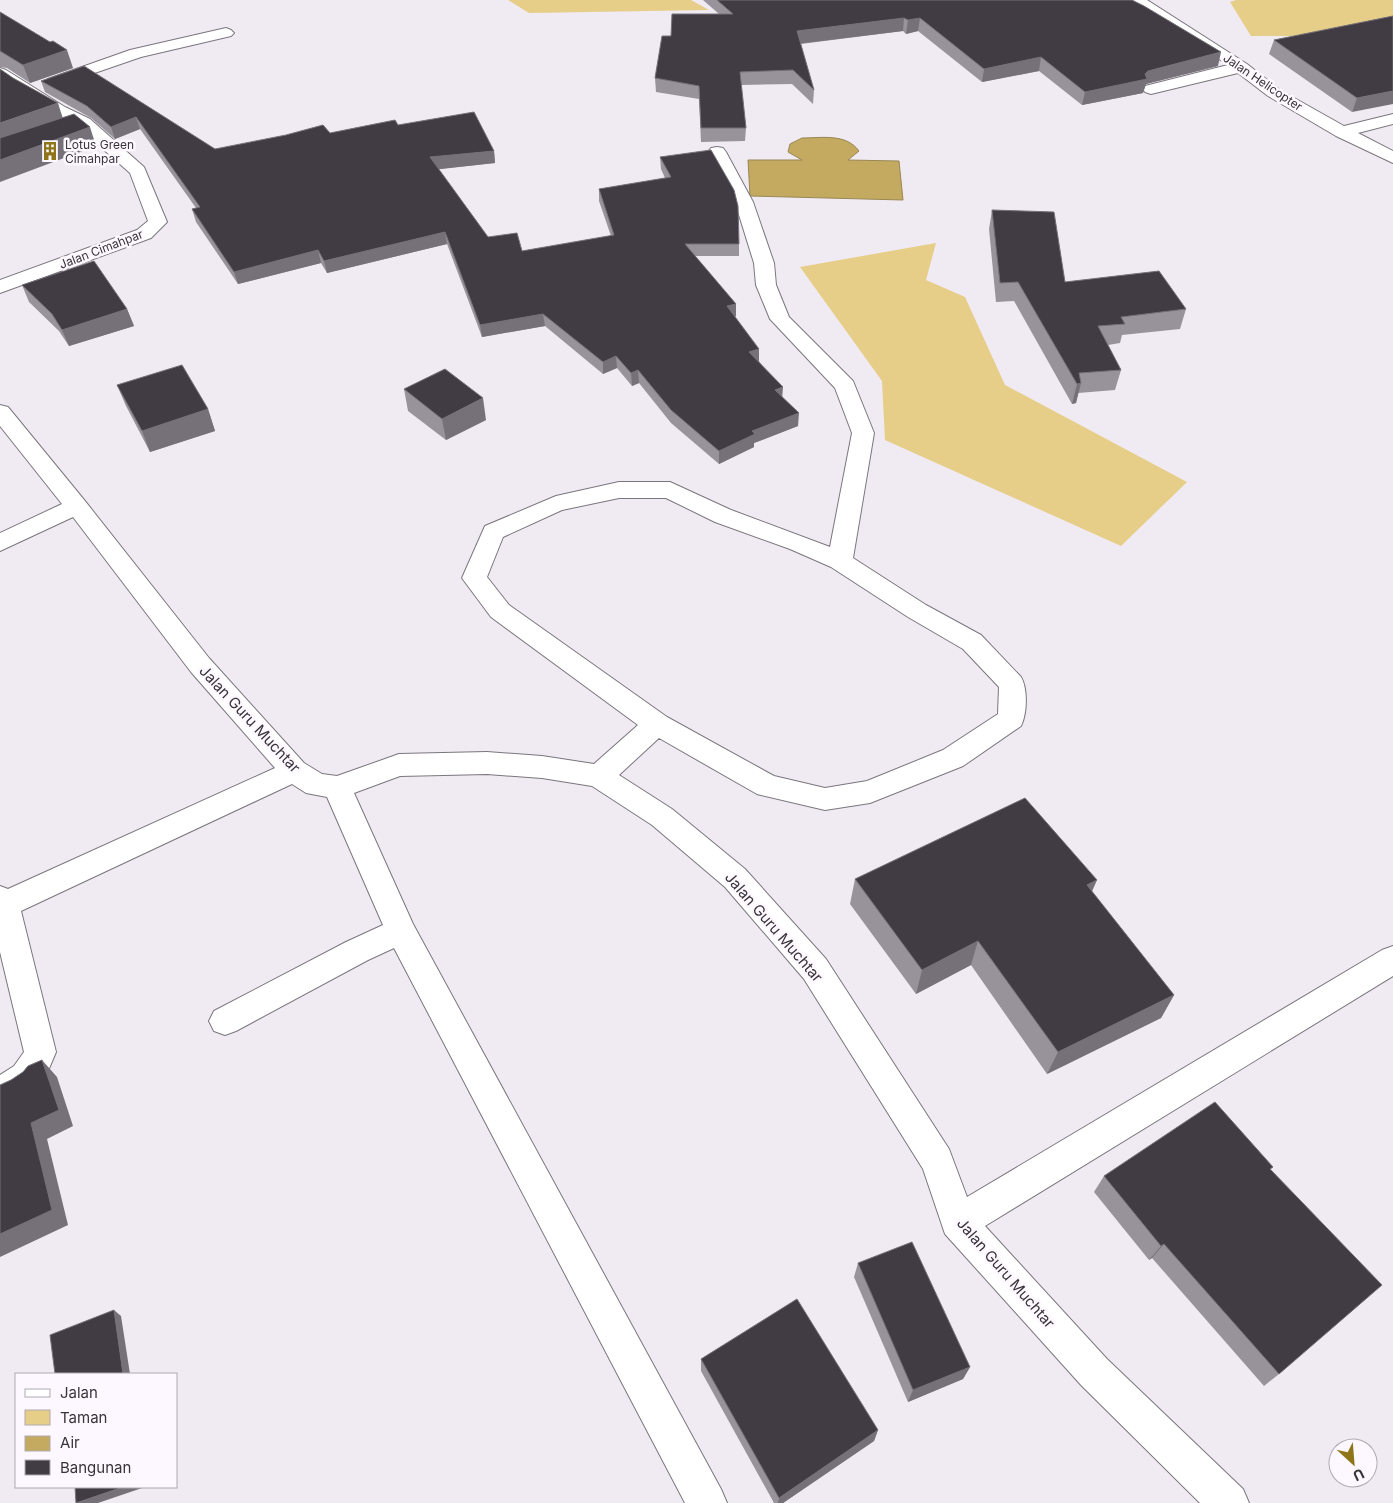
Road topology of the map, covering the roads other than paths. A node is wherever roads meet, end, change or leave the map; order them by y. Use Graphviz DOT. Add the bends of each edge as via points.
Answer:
graph roads {
  1 [pos="1137,0"];
  2 [pos="226,33"];
  3 [pos="1240,67"];
  4 [pos="0,73"];
  5 [pos="1151,89"];
  6 [pos="27,92"];
  7 [pos="1393,120"];
  8 [pos="84,123"];
  9 [pos="65,129"];
  10 [pos="1342,132"];
  11 [pos="717,152"];
  12 [pos="1393,158"];
  13 [pos="0,287"];
  14 [pos="0,412"];
  15 [pos="77,506"];
  16 [pos="0,543"];
  17 [pos="840,561"];
  18 [pos="657,724"];
  19 [pos="294,771"];
  20 [pos="599,776"];
  21 [pos="337,788"];
  22 [pos="2,902"];
  23 [pos="401,931"];
  24 [pos="1393,960"];
  25 [pos="225,1020"];
  26 [pos="0,1091"];
  27 [pos="958,1222"];
  28 [pos="707,1503"];
  29 [pos="1229,1503"];
  1 -- 3 [label="street, Jalan Helicopter"];
  2 -- 6 [label="street" via="136,53"];
  3 -- 5 [label="street"];
  3 -- 10 [label="street, Jalan Helicopter" via="1274,93"];
  4 -- 6 [label="street, Jalan Cimahpar"];
  6 -- 8 [label="street, Jalan Cimahpar"];
  7 -- 10 [label="street"];
  8 -- 9 [label="street"];
  8 -- 13 [label="street, Jalan Cimahpar" via="138,171 158,222 144,234"];
  10 -- 12 [label="street, Jalan Helicopter"];
  11 -- 17 [label="street" via="744,202 764,263 766,285 780,319 845,386 863,433"];
  14 -- 15 [label="street, Jalan Guru Muchtar"];
  15 -- 16 [label="street"];
  15 -- 19 [label="street, Jalan Guru Muchtar" via="200,665"];
  17 -- 18 [label="street" via="972,642 1012,684 1011,719 953,758 870,792 825,799 767,786"];
  17 -- 18 [label="street" via="798,542 723,516 670,490 619,490 556,504 493,532 474,578 500,611"];
  18 -- 20 [label="street"];
  19 -- 21 [label="street, Jalan Guru Muchtar" via="316,785"];
  19 -- 22 [label="street"];
  20 -- 21 [label="street, Jalan Guru Muchtar" via="542,766 487,763 399,765"];
  20 -- 27 [label="street, Jalan Guru Muchtar" via="662,818 735,878 815,969 937,1161"];
  21 -- 23 [label="street"];
  22 -- 26 [label="street" via="40,1052 34,1069 20,1083"];
  23 -- 25 [label="street"];
  23 -- 28 [label="street"];
  24 -- 27 [label="street"];
  27 -- 29 [label="street, Jalan Guru Muchtar" via="1094,1372"];
}
